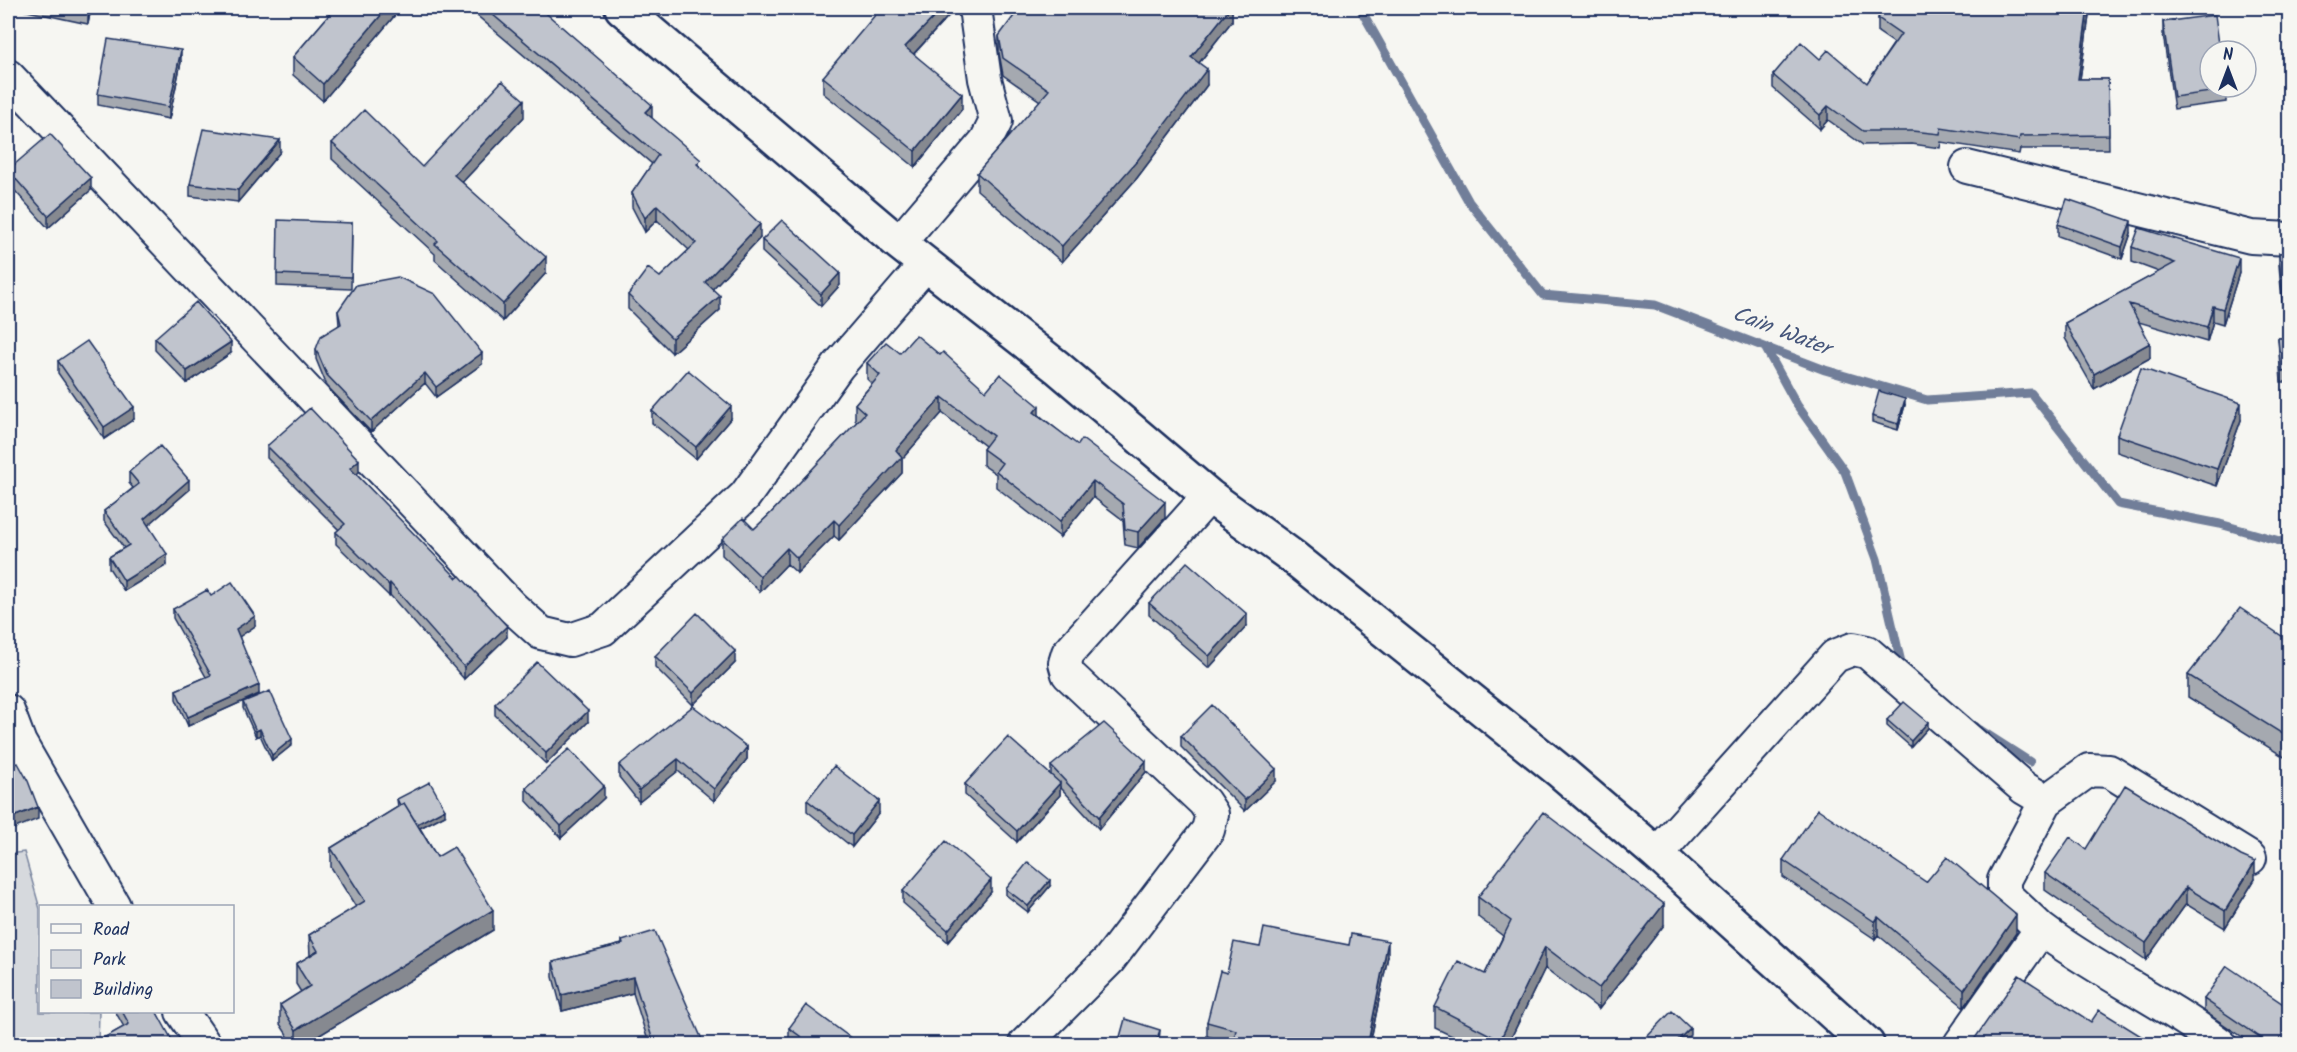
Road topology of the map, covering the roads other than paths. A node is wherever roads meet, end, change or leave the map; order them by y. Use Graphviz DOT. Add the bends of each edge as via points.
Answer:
graph roads {
  1 [pos="622,8"];
  2 [pos="975,8"];
  3 [pos="8,76"];
  4 [pos="1966,167"];
  5 [pos="2289,239"];
  6 [pos="899,243"];
  7 [pos="925,265"];
  8 [pos="1209,496"];
  9 [pos="8,711"];
  10 [pos="2046,801"];
  11 [pos="1657,854"];
  12 [pos="2250,858"];
  13 [pos="113,905"];
  14 [pos="2042,929"];
  15 [pos="183,1013"];
  16 [pos="204,1044"];
  17 [pos="1024,1044"];
  18 [pos="1867,1044"];
  19 [pos="1960,1044"];
  20 [pos="2220,1044"];
  1 -- 6 [label="main road"];
  2 -- 6 [label="street" via="985,79 996,121 986,141"];
  3 -- 7 [label="street" via="512,607 541,633 570,640 603,630 745,496 838,366"];
  4 -- 5 [label="street" via="2251,237"];
  6 -- 7 [label="main road"];
  7 -- 8 [label="main road" via="1058,368"];
  8 -- 11 [label="main road" via="1293,557"];
  8 -- 17 [label="street" via="1068,653 1065,663 1068,674 1204,802 1212,814 1208,830 1109,960"];
  9 -- 13 [label="street" via="20,743"];
  10 -- 11 [label="street" via="2024,788 1867,652 1853,649 1835,656"];
  10 -- 12 [label="street" via="2089,770 2109,771"];
  10 -- 14 [label="street" via="2004,880 2004,894"];
  11 -- 18 [label="main road"];
  14 -- 19 [label="street"];
  14 -- 20 [label="street"];
  15 -- 16 [label="street"];
}
